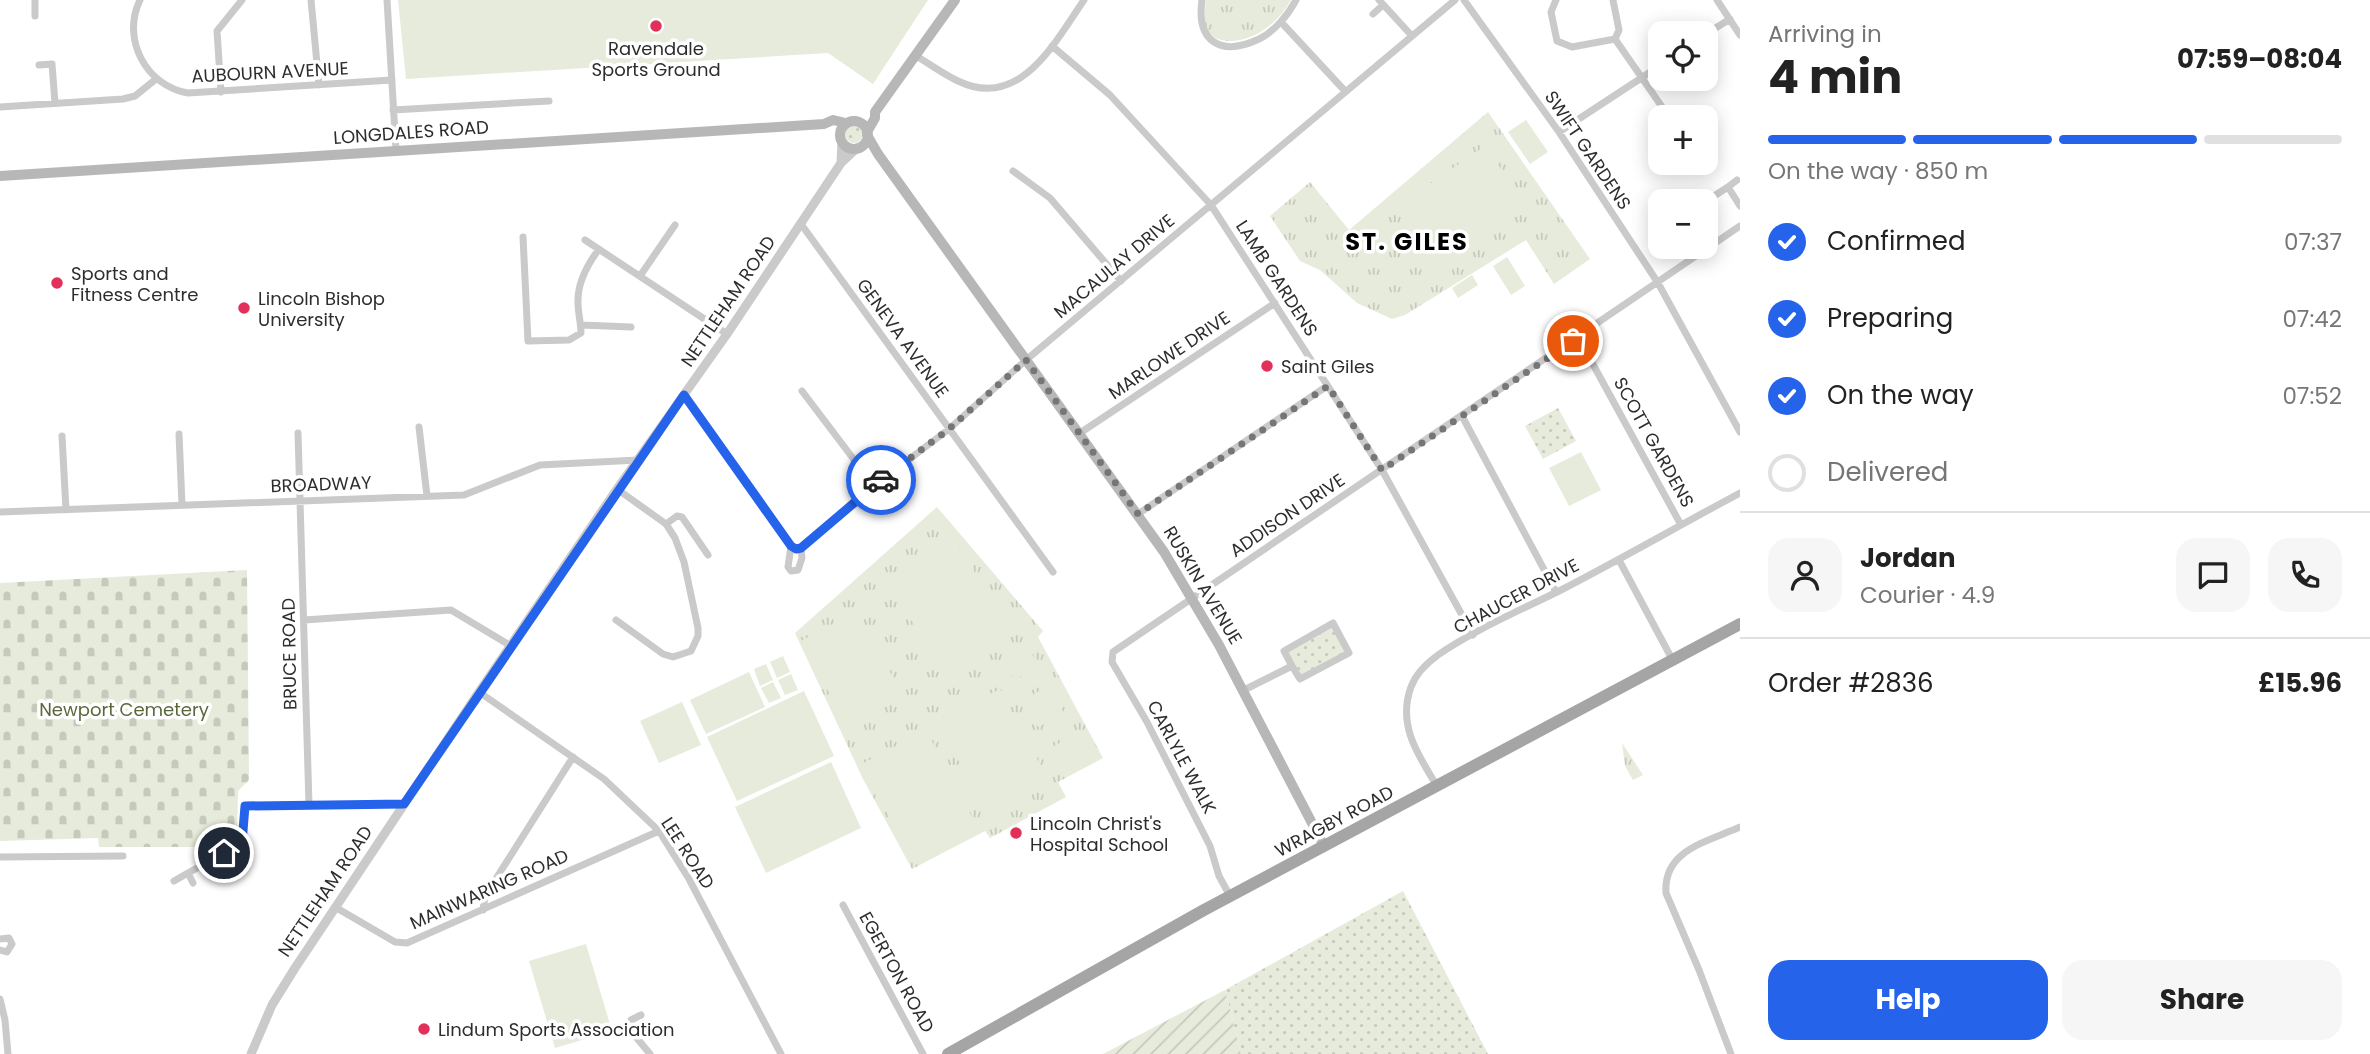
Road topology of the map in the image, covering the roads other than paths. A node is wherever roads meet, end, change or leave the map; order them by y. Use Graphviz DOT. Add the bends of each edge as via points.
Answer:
graph roads {
  1 [pos="35,0"];
  2 [pos="140,0"];
  3 [pos="242,0"];
  4 [pos="311,0"];
  5 [pos="387,0"];
  6 [pos="955,0"];
  7 [pos="1084,0"];
  8 [pos="1202,0"];
  9 [pos="1296,0"];
  10 [pos="1455,0"];
  11 [pos="1464,0"];
  12 [pos="1556,0"];
  13 [pos="1612,0"];
  14 [pos="1717,0"];
  15 [pos="1381,2"];
  16 [pos="1373,14"];
  17 [pos="35,16"];
  18 [pos="1730,19"];
  19 [pos="1281,22"];
  20 [pos="1718,26"];
  21 [pos="1740,34"];
  22 [pos="1412,36"];
  23 [pos="1615,39"];
  24 [pos="1052,46"];
  25 [pos="916,56"];
  26 [pos="39,65"];
  27 [pos="1648,74"];
  28 [pos="1642,78"];
  29 [pos="156,79"];
  30 [pos="391,80"];
  31 [pos="319,85"];
  32 [pos="1345,91"];
  33 [pos="221,92"];
  34 [pos="549,100"];
  35 [pos="55,103"];
  36 [pos="1661,105"];
  37 [pos="0,107"];
  38 [pos="393,110"];
  39 [pos="875,112"];
  40 [pos="850,122"];
  41 [pos="824,124"];
  42 [pos="1559,132"];
  43 [pos="867,133"];
  44 [pos="841,140"];
  45 [pos="858,148"];
  46 [pos="397,150"];
  47 [pos="878,154"];
  48 [pos="841,163"];
  49 [pos="1013,171"];
  50 [pos="0,176"];
  51 [pos="1737,180"];
  52 [pos="1727,187"];
  53 [pos="1718,193"];
  54 [pos="1211,205"];
  55 [pos="1740,206"];
  56 [pos="801,224"];
  57 [pos="676,225"];
  58 [pos="1740,226"];
  59 [pos="523,237"];
  60 [pos="585,240"];
  61 [pos="598,249"];
  62 [pos="640,276"];
  63 [pos="1121,281"];
  64 [pos="1658,283"];
  65 [pos="1275,303"];
  66 [pos="581,325"];
  67 [pos="631,327"];
  68 [pos="727,334"];
  69 [pos="1578,337"];
  70 [pos="1026,360"];
  71 [pos="1328,386"];
  72 [pos="802,391"];
  73 [pos="684,395"];
  74 [pos="1462,416"];
  75 [pos="419,427"];
  76 [pos="949,429"];
  77 [pos="1740,432"];
  78 [pos="298,433"];
  79 [pos="1080,433"];
  80 [pos="179,434"];
  81 [pos="62,436"];
  82 [pos="638,460"];
  83 [pos="1382,470"];
  84 [pos="874,486"];
  85 [pos="617,489"];
  86 [pos="1740,493"];
  87 [pos="427,496"];
  88 [pos="301,501"];
  89 [pos="182,505"];
  90 [pos="66,510"];
  91 [pos="0,512"];
  92 [pos="1138,514"];
  93 [pos="666,524"];
  94 [pos="1681,525"];
  95 [pos="791,546"];
  96 [pos="801,548"];
  97 [pos="708,555"];
  98 [pos="1619,560"];
  99 [pos="1053,572"];
  100 [pos="1556,592"];
  101 [pos="1191,598"];
  102 [pos="629,618"];
  103 [pos="616,620"];
  104 [pos="304,621"];
  105 [pos="1740,624"];
  106 [pos="624,626"];
  107 [pos="1474,635"];
  108 [pos="1130,641"];
  109 [pos="511,646"];
  110 [pos="1672,659"];
  111 [pos="1292,666"];
  112 [pos="1244,691"];
  113 [pos="479,692"];
  114 [pos="573,757"];
  115 [pos="1437,786"];
  116 [pos="404,804"];
  117 [pos="309,805"];
  118 [pos="1740,827"];
  119 [pos="659,831"];
  120 [pos="1324,846"];
  121 [pos="123,856"];
  122 [pos="0,857"];
  123 [pos="188,873"];
  124 [pos="174,881"];
  125 [pos="193,883"];
  126 [pos="1230,896"];
  127 [pos="843,905"];
  128 [pos="335,907"];
  129 [pos="483,910"];
  130 [pos="0,939"];
  131 [pos="0,950"];
  132 [pos="0,999"];
  133 [pos="641,1015"];
  134 [pos="8,1054"];
  135 [pos="251,1054"];
  136 [pos="650,1054"];
  137 [pos="781,1054"];
  138 [pos="923,1054"];
  139 [pos="948,1054"];
  140 [pos="1731,1054"];
  1 -- 17 [label="street"];
  2 -- 29 [label="street" via="134,17 135,41 144,65"];
  3 -- 33 [label="street" via="217,31"];
  4 -- 31 [label="street"];
  5 -- 30 [label="street"];
  6 -- 25 [label="main road"];
  7 -- 24 [label="street"];
  8 -- 19 [label="street" via="1202,29 1222,45 1261,39"];
  9 -- 19 [label="street"];
  10 -- 22 [label="street, MACAULAY DRIVE"];
  11 -- 42 [label="street, SWIFT GARDENS"];
  12 -- 23 [label="street" via="1551,12 1557,41 1572,47"];
  13 -- 23 [label="street" via="1619,30"];
  14 -- 18 [label="street"];
  15 -- 16 [label="street"];
  15 -- 22 [label="street"];
  18 -- 20 [label="street"];
  18 -- 21 [label="street"];
  19 -- 32 [label="street"];
  22 -- 32 [label="street, MACAULAY DRIVE"];
  23 -- 28 [label="street"];
  24 -- 25 [label="street" via="1026,76 993,88 958,81"];
  24 -- 54 [label="street, LAMB GARDENS" via="1110,95"];
  25 -- 39 [label="main road"];
  26 -- 35 [label="street" via="52,64"];
  27 -- 28 [label="street"];
  28 -- 36 [label="street"];
  28 -- 42 [label="street"];
  29 -- 33 [label="street, AUBOURN AVENUE" via="185,93"];
  29 -- 35 [label="street" via="135,96 123,99"];
  30 -- 31 [label="street, AUBOURN AVENUE"];
  30 -- 38 [label="street"];
  31 -- 33 [label="street, AUBOURN AVENUE"];
  32 -- 54 [label="street, MACAULAY DRIVE"];
  34 -- 38 [label="street"];
  35 -- 37 [label="street"];
  38 -- 46 [label="street"];
  39 -- 40 [label="main road"];
  39 -- 43 [label="main road"];
  40 -- 41 [label="main road, LONGDALES ROAD"];
  40 -- 43 [label="main road" via="863,124"];
  40 -- 44 [label="main road" via="841,130"];
  41 -- 44 [label="main road"];
  41 -- 46 [label="main road, LONGDALES ROAD"];
  42 -- 64 [label="street, SWIFT GARDENS"];
  43 -- 45 [label="main road"];
  43 -- 47 [label="main road, RUSKIN AVENUE"];
  44 -- 45 [label="main road"];
  44 -- 48 [label="street"];
  45 -- 47 [label="main road"];
  45 -- 48 [label="street, NETTLEHAM ROAD"];
  46 -- 50 [label="main road, LONGDALES ROAD"];
  47 -- 70 [label="main road, RUSKIN AVENUE"];
  48 -- 56 [label="street, NETTLEHAM ROAD"];
  49 -- 63 [label="street" via="1050,198"];
  51 -- 52 [label="street"];
  52 -- 53 [label="street"];
  52 -- 55 [label="street"];
  54 -- 63 [label="street, MACAULAY DRIVE"];
  54 -- 65 [label="street, LAMB GARDENS"];
  56 -- 68 [label="street, NETTLEHAM ROAD"];
  56 -- 76 [label="street, GENEVA AVENUE"];
  57 -- 62 [label="street"];
  58 -- 64 [label="street, ADDISON DRIVE"];
  59 -- 66 [label="street" via="528,341 569,340 580,332"];
  60 -- 61 [label="street"];
  61 -- 62 [label="street"];
  61 -- 66 [label="street" via="580,283"];
  62 -- 68 [label="street"];
  63 -- 70 [label="street, MACAULAY DRIVE"];
  64 -- 69 [label="street, ADDISON DRIVE"];
  64 -- 77 [label="street, SWIFT GARDENS"];
  65 -- 71 [label="street, LAMB GARDENS"];
  65 -- 79 [label="street, MARLOWE DRIVE"];
  66 -- 67 [label="street"];
  68 -- 73 [label="street, NETTLEHAM ROAD"];
  69 -- 74 [label="street, ADDISON DRIVE"];
  69 -- 94 [label="street, SCOTT GARDENS"];
  70 -- 76 [label="street, MACAULAY DRIVE"];
  70 -- 79 [label="main road, RUSKIN AVENUE"];
  71 -- 83 [label="street, LAMB GARDENS"];
  71 -- 92 [label="street"];
  72 -- 84 [label="street"];
  73 -- 82 [label="street, NETTLEHAM ROAD"];
  73 -- 95 [label="street"];
  74 -- 83 [label="street, ADDISON DRIVE"];
  74 -- 100 [label="street"];
  75 -- 87 [label="street"];
  76 -- 84 [label="street, MACAULAY DRIVE"];
  76 -- 99 [label="street, GENEVA AVENUE"];
  78 -- 88 [label="street, BRUCE ROAD"];
  79 -- 92 [label="main road, RUSKIN AVENUE"];
  80 -- 89 [label="street"];
  81 -- 90 [label="street"];
  82 -- 85 [label="street, NETTLEHAM ROAD"];
  82 -- 87 [label="street, BROADWAY" via="540,465 464,495"];
  83 -- 101 [label="street, ADDISON DRIVE"];
  83 -- 107 [label="street, LAMB GARDENS"];
  84 -- 96 [label="street, MACAULAY DRIVE"];
  85 -- 93 [label="street"];
  85 -- 109 [label="street, NETTLEHAM ROAD"];
  86 -- 94 [label="street, CHAUCER DRIVE"];
  87 -- 88 [label="street, BROADWAY"];
  88 -- 89 [label="street, BROADWAY"];
  88 -- 104 [label="street, BRUCE ROAD"];
  89 -- 90 [label="street, BROADWAY"];
  90 -- 91 [label="street, BROADWAY"];
  92 -- 101 [label="main road, RUSKIN AVENUE"];
  93 -- 97 [label="street" via="682,517"];
  93 -- 106 [label="street" via="684,562 698,628 695,644 691,651 673,657"];
  94 -- 98 [label="street, CHAUCER DRIVE"];
  95 -- 96 [label="street"];
  95 -- 96 [label="street, MACAULAY DRIVE" via="791,571 801,566"];
  98 -- 100 [label="street, CHAUCER DRIVE"];
  98 -- 110 [label="street"];
  100 -- 107 [label="street, CHAUCER DRIVE"];
  101 -- 108 [label="street, ADDISON DRIVE"];
  101 -- 112 [label="main road, RUSKIN AVENUE"];
  102 -- 106 [label="street"];
  103 -- 106 [label="street"];
  104 -- 109 [label="street" via="450,610"];
  104 -- 117 [label="street, BRUCE ROAD"];
  105 -- 110 [label="main road, WRAGBY ROAD"];
  107 -- 115 [label="street, CHAUCER DRIVE" via="1422,668 1411,687 1408,733"];
  108 -- 126 [label="street, CARLYLE WALK" via="1113,652 1112,662 1210,846"];
  109 -- 113 [label="street, NETTLEHAM ROAD"];
  110 -- 115 [label="main road, WRAGBY ROAD"];
  111 -- 111 [label="street" via="1284,651 1333,623 1349,653 1300,679"];
  111 -- 112 [label="street"];
  112 -- 120 [label="main road, RUSKIN AVENUE"];
  113 -- 114 [label="street, LEE ROAD"];
  113 -- 116 [label="street, NETTLEHAM ROAD"];
  114 -- 119 [label="street, LEE ROAD"];
  114 -- 129 [label="street" via="485,896"];
  115 -- 120 [label="main road, WRAGBY ROAD"];
  116 -- 117 [label="street"];
  116 -- 128 [label="street, NETTLEHAM ROAD"];
  117 -- 123 [label="street" via="245,806 242,843"];
  118 -- 140 [label="street" via="1677,857 1665,884"];
  119 -- 129 [label="street, MAINWARING ROAD"];
  119 -- 137 [label="street, LEE ROAD"];
  120 -- 126 [label="main road, WRAGBY ROAD"];
  121 -- 122 [label="street"];
  123 -- 124 [label="street"];
  123 -- 125 [label="street"];
  126 -- 139 [label="main road, WRAGBY ROAD"];
  127 -- 138 [label="street, EGERTON ROAD"];
  128 -- 129 [label="street, MAINWARING ROAD" via="402,944"];
  128 -- 135 [label="street, NETTLEHAM ROAD" via="278,992"];
  130 -- 131 [label="street" via="7,937 12,944 7,951"];
  132 -- 134 [label="street"];
  133 -- 136 [label="street" via="631,1020 636,1037"];
}
